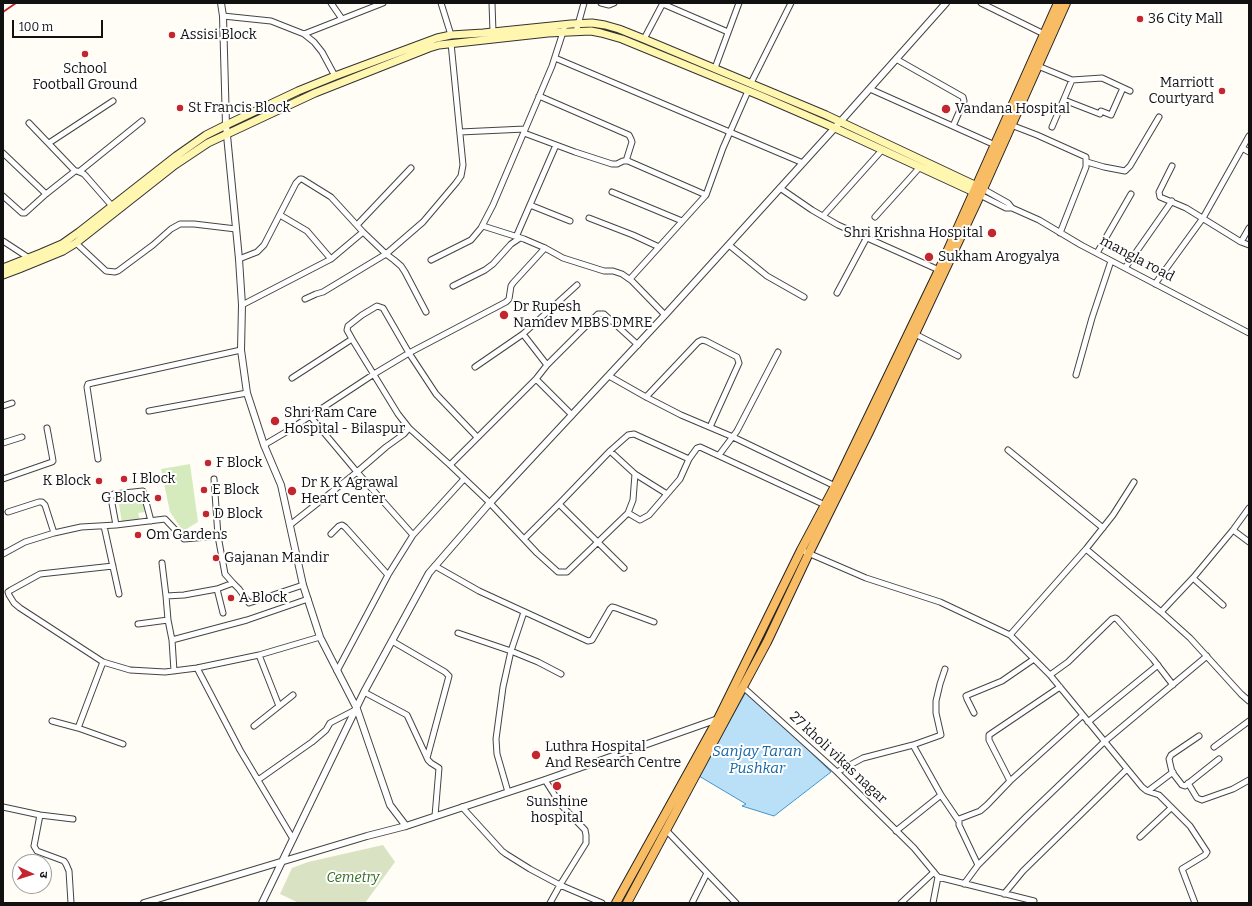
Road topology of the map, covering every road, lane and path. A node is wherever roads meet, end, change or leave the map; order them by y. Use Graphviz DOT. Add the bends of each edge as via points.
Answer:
graph roads {
  1 [pos="221,3"];
  2 [pos="331,3"];
  3 [pos="383,3"];
  4 [pos="441,3"];
  5 [pos="492,3"];
  6 [pos="584,3"];
  7 [pos="602,3"];
  8 [pos="614,3"];
  9 [pos="739,3"];
  10 [pos="791,3"];
  11 [pos="946,3"];
  12 [pos="981,3"];
  13 [pos="1058,3"];
  14 [pos="1066,3"];
  15 [pos="663,4"];
  16 [pos="223,16"];
  17 [pos="342,19"];
  18 [pos="565,24"];
  19 [pos="578,24"];
  20 [pos="493,32"];
  21 [pos="563,32"];
  22 [pos="576,32"];
  23 [pos="728,32"];
  24 [pos="304,34"];
  25 [pos="1044,34"];
  26 [pos="451,35"];
  27 [pos="644,39"];
  28 [pos="451,43"];
  29 [pos="555,58"];
  30 [pos="896,59"];
  31 [pos="1037,62"];
  32 [pos="715,68"];
  33 [pos="334,76"];
  34 [pos="1072,80"];
  35 [pos="750,87"];
  36 [pos="1123,88"];
  37 [pos="870,89"];
  38 [pos="1130,91"];
  39 [pos="539,96"];
  40 [pos="1064,100"];
  41 [pos="114,101"];
  42 [pos="1159,117"];
  43 [pos="142,121"];
  44 [pos="841,121"];
  45 [pos="29,123"];
  46 [pos="226,125"];
  47 [pos="1011,125"];
  48 [pos="953,126"];
  49 [pos="1052,127"];
  50 [pos="835,128"];
  51 [pos="524,131"];
  52 [pos="460,132"];
  53 [pos="730,133"];
  54 [pos="227,134"];
  55 [pos="1249,136"];
  56 [pos="49,143"];
  57 [pos="556,145"];
  58 [pos="995,145"];
  59 [pos="1242,148"];
  60 [pos="882,150"];
  61 [pos="1249,152"];
  62 [pos="3,153"];
  63 [pos="626,161"];
  64 [pos="1087,162"];
  65 [pos="803,163"];
  66 [pos="1172,166"];
  67 [pos="920,167"];
  68 [pos="411,168"];
  69 [pos="77,171"];
  70 [pos="780,188"];
  71 [pos="978,191"];
  72 [pos="612,192"];
  73 [pos="46,194"];
  74 [pos="1131,194"];
  75 [pos="706,195"];
  76 [pos="3,196"];
  77 [pos="1172,202"];
  78 [pos="530,205"];
  79 [pos="112,206"];
  80 [pos="280,215"];
  81 [pos="824,216"];
  82 [pos="875,217"];
  83 [pos="589,218"];
  84 [pos="1203,218"];
  85 [pos="570,221"];
  86 [pos="682,221"];
  87 [pos="357,225"];
  88 [pos="483,226"];
  89 [pos="1249,228"];
  90 [pos="236,229"];
  91 [pos="363,232"];
  92 [pos="1060,233"];
  93 [pos="518,237"];
  94 [pos="867,237"];
  95 [pos="3,242"];
  96 [pos="76,242"];
  97 [pos="1241,242"];
  98 [pos="729,245"];
  99 [pos="1249,245"];
  100 [pos="659,247"];
  101 [pos="545,248"];
  102 [pos="1097,253"];
  103 [pos="386,254"];
  104 [pos="29,258"];
  105 [pos="239,259"];
  106 [pos="332,259"];
  107 [pos="431,260"];
  108 [pos="1112,261"];
  109 [pos="3,268"];
  110 [pos="1125,268"];
  111 [pos="939,270"];
  112 [pos="3,275"];
  113 [pos="630,279"];
  114 [pos="1155,284"];
  115 [pos="576,285"];
  116 [pos="452,286"];
  117 [pos="837,293"];
  118 [pos="804,298"];
  119 [pos="305,299"];
  120 [pos="242,305"];
  121 [pos="426,312"];
  122 [pos="665,315"];
  123 [pos="1249,333"];
  124 [pos="523,334"];
  125 [pos="915,334"];
  126 [pos="352,339"];
  127 [pos="638,344"];
  128 [pos="241,350"];
  129 [pos="778,352"];
  130 [pos="409,353"];
  131 [pos="958,356"];
  132 [pos="547,365"];
  133 [pos="475,367"];
  134 [pos="374,374"];
  135 [pos="1076,375"];
  136 [pos="609,376"];
  137 [pos="292,378"];
  138 [pos="536,379"];
  139 [pos="890,379"];
  140 [pos="247,393"];
  141 [pos="646,397"];
  142 [pos="12,403"];
  143 [pos="3,406"];
  144 [pos="149,411"];
  145 [pos="572,415"];
  146 [pos="310,416"];
  147 [pos="710,427"];
  148 [pos="47,428"];
  149 [pos="409,428"];
  150 [pos="22,437"];
  151 [pos="477,437"];
  152 [pos="733,437"];
  153 [pos="3,443"];
  154 [pos="264,445"];
  155 [pos="1008,450"];
  156 [pos="610,451"];
  157 [pos="719,455"];
  158 [pos="98,459"];
  159 [pos="689,460"];
  160 [pos="450,465"];
  161 [pos="357,472"];
  162 [pos="635,474"];
  163 [pos="3,479"];
  164 [pos="214,479"];
  165 [pos="464,479"];
  166 [pos="1134,482"];
  167 [pos="835,486"];
  168 [pos="667,494"];
  169 [pos="490,503"];
  170 [pos="560,504"];
  171 [pos="825,505"];
  172 [pos="1249,508"];
  173 [pos="8,512"];
  174 [pos="628,513"];
  175 [pos="151,520"];
  176 [pos="116,525"];
  177 [pos="290,525"];
  178 [pos="104,526"];
  179 [pos="1102,528"];
  180 [pos="1233,530"];
  181 [pos="54,533"];
  182 [pos="331,534"];
  183 [pos="413,534"];
  184 [pos="218,536"];
  185 [pos="524,539"];
  186 [pos="598,542"];
  187 [pos="1249,542"];
  188 [pos="1086,549"];
  189 [pos="805,552"];
  190 [pos="3,554"];
  191 [pos="162,563"];
  192 [pos="113,566"];
  193 [pos="435,566"];
  194 [pos="624,568"];
  195 [pos="388,575"];
  196 [pos="1193,578"];
  197 [pos="233,583"];
  198 [pos="303,585"];
  199 [pos="217,589"];
  200 [pos="118,594"];
  201 [pos="166,596"];
  202 [pos="308,599"];
  203 [pos="1224,605"];
  204 [pos="524,612"];
  205 [pos="1161,612"];
  206 [pos="223,613"];
  207 [pos="168,620"];
  208 [pos="654,622"];
  209 [pos="138,624"];
  210 [pos="458,633"];
  211 [pos="1010,635"];
  212 [pos="320,637"];
  213 [pos="172,640"];
  214 [pos="392,641"];
  215 [pos="511,651"];
  216 [pos="259,655"];
  217 [pos="1207,656"];
  218 [pos="1034,659"];
  219 [pos="103,662"];
  220 [pos="1158,665"];
  221 [pos="197,668"];
  222 [pos="945,669"];
  223 [pos="174,671"];
  224 [pos="337,671"];
  225 [pos="561,674"];
  226 [pos="1050,675"];
  227 [pos="1173,685"];
  228 [pos="743,686"];
  229 [pos="1060,687"];
  230 [pos="364,692"];
  231 [pos="293,695"];
  232 [pos="1249,701"];
  233 [pos="279,706"];
  234 [pos="357,709"];
  235 [pos="974,713"];
  236 [pos="1082,716"];
  237 [pos="718,719"];
  238 [pos="52,721"];
  239 [pos="1088,722"];
  240 [pos="1249,722"];
  241 [pos="254,726"];
  242 [pos="78,728"];
  243 [pos="1199,736"];
  244 [pos="1104,742"];
  245 [pos="123,744"];
  246 [pos="913,745"];
  247 [pos="1214,747"];
  248 [pos="427,758"];
  249 [pos="1219,759"];
  250 [pos="1127,769"];
  251 [pos="837,772"];
  252 [pos="1173,772"];
  253 [pos="258,780"];
  254 [pos="545,780"];
  255 [pos="1249,780"];
  256 [pos="1010,781"];
  257 [pos="1188,783"];
  258 [pos="1148,791"];
  259 [pos="508,792"];
  260 [pos="941,795"];
  261 [pos="3,807"];
  262 [pos="462,807"];
  263 [pos="1171,808"];
  264 [pos="40,815"];
  265 [pos="435,816"];
  266 [pos="72,819"];
  267 [pos="958,820"];
  268 [pos="406,826"];
  269 [pos="666,830"];
  270 [pos="896,831"];
  271 [pos="1140,837"];
  272 [pos="293,839"];
  273 [pos="282,862"];
  274 [pos="978,865"];
  275 [pos="707,873"];
  276 [pos="936,875"];
  277 [pos="964,884"];
  278 [pos="560,885"];
  279 [pos="1004,894"];
  280 [pos="1034,901"];
  281 [pos="71,903"];
  282 [pos="145,903"];
  283 [pos="262,903"];
  284 [pos="550,903"];
  285 [pos="602,903"];
  286 [pos="616,903"];
  287 [pos="627,903"];
  288 [pos="692,903"];
  289 [pos="736,903"];
  290 [pos="901,903"];
  291 [pos="933,903"];
  292 [pos="1195,903"];
  1 -- 16 [label="street"];
  2 -- 17 [label="street"];
  3 -- 17 [label="street"];
  4 -- 26 [label="street"];
  5 -- 20 [label="street"];
  6 -- 19 [label="street"];
  7 -- 8 [label="street"];
  9 -- 23 [label="street"];
  10 -- 35 [label="street"];
  11 -- 30 [label="street"];
  12 -- 25 [label="street"];
  13 -- 25 [label="highway"];
  14 -- 31 [label="highway"];
  15 -- 23 [label="street"];
  15 -- 27 [label="street"];
  16 -- 24 [label="street" via="271,21"];
  16 -- 46 [label="street"];
  17 -- 24 [label="street"];
  18 -- 19 [label="main road"];
  18 -- 20 [label="main road"];
  18 -- 21 [label="street"];
  19 -- 22 [label="street"];
  19 -- 27 [label="main road" via="605,25"];
  20 -- 26 [label="main road"];
  21 -- 22 [label="main road"];
  21 -- 28 [label="main road"];
  21 -- 29 [label="street"];
  22 -- 35 [label="main road" via="591,31 622,39"];
  23 -- 32 [label="street"];
  24 -- 33 [label="street" via="322,52"];
  25 -- 31 [label="highway"];
  26 -- 33 [label="main road" via="426,41"];
  27 -- 32 [label="main road"];
  28 -- 52 [label="street"];
  28 -- 54 [label="main road" via="429,48 315,92"];
  29 -- 39 [label="street"];
  29 -- 53 [label="street"];
  30 -- 37 [label="street"];
  30 -- 48 [label="street" via="963,97 964,101"];
  31 -- 34 [label="street"];
  31 -- 47 [label="highway"];
  31 -- 58 [label="highway"];
  32 -- 35 [label="main road"];
  33 -- 46 [label="main road"];
  34 -- 36 [label="street" via="1102,78"];
  34 -- 40 [label="street"];
  35 -- 44 [label="main road"];
  35 -- 50 [label="main road"];
  35 -- 53 [label="street"];
  36 -- 38 [label="street"];
  36 -- 40 [label="street" via="1111,115 1101,111 1100,114"];
  37 -- 44 [label="street"];
  37 -- 48 [label="street"];
  39 -- 51 [label="street"];
  39 -- 63 [label="street" via="629,134 632,142"];
  40 -- 49 [label="street"];
  41 -- 56 [label="street"];
  42 -- 64 [label="street" via="1125,171"];
  43 -- 69 [label="street"];
  44 -- 50 [label="street"];
  44 -- 71 [label="main road"];
  45 -- 56 [label="street"];
  46 -- 54 [label="street"];
  46 -- 79 [label="main road" via="206,135 176,156"];
  47 -- 64 [label="street" via="1084,155"];
  47 -- 71 [label="highway"];
  48 -- 58 [label="street"];
  50 -- 60 [label="main road"];
  50 -- 65 [label="street"];
  51 -- 52 [label="street"];
  51 -- 57 [label="street"];
  51 -- 88 [label="street"];
  52 -- 103 [label="street" via="463,165 456,183 423,222"];
  53 -- 65 [label="street"];
  53 -- 75 [label="street"];
  54 -- 90 [label="street"];
  54 -- 96 [label="main road" via="175,164"];
  55 -- 59 [label="street"];
  56 -- 69 [label="street"];
  57 -- 63 [label="street" via="612,164"];
  57 -- 78 [label="street"];
  58 -- 71 [label="highway"];
  59 -- 61 [label="street"];
  59 -- 84 [label="street"];
  60 -- 67 [label="main road"];
  60 -- 81 [label="street"];
  62 -- 73 [label="street"];
  63 -- 75 [label="street"];
  64 -- 92 [label="street"];
  65 -- 70 [label="street"];
  66 -- 77 [label="street" via="1158,193 1161,198"];
  67 -- 71 [label="main road"];
  67 -- 82 [label="street"];
  68 -- 87 [label="street"];
  69 -- 73 [label="street"];
  69 -- 79 [label="street" via="84,174"];
  70 -- 81 [label="street"];
  70 -- 98 [label="street"];
  71 -- 92 [label="street, mangla road" via="1008,203 1012,208"];
  71 -- 111 [label="highway"];
  71 -- 125 [label="highway"];
  72 -- 86 [label="street"];
  73 -- 76 [label="street" via="24,214"];
  74 -- 102 [label="street"];
  75 -- 86 [label="street"];
  77 -- 84 [label="street"];
  77 -- 110 [label="street"];
  78 -- 85 [label="street"];
  78 -- 93 [label="street"];
  79 -- 104 [label="main road" via="62,244"];
  80 -- 87 [label="street" via="296,183 302,179 331,197"];
  80 -- 105 [label="street" via="264,245 252,255"];
  80 -- 106 [label="street" via="307,230"];
  81 -- 94 [label="street"];
  83 -- 100 [label="street"];
  84 -- 97 [label="street"];
  84 -- 114 [label="street"];
  86 -- 100 [label="street"];
  87 -- 91 [label="street"];
  88 -- 93 [label="street"];
  88 -- 107 [label="street" via="471,240"];
  89 -- 97 [label="street"];
  90 -- 96 [label="street" via="180,224 115,272 106,271"];
  90 -- 105 [label="street"];
  91 -- 103 [label="street"];
  91 -- 106 [label="street"];
  92 -- 102 [label="street, mangla road"];
  93 -- 101 [label="street"];
  93 -- 116 [label="street" via="493,264"];
  94 -- 111 [label="street"];
  94 -- 117 [label="street"];
  95 -- 104 [label="street"];
  96 -- 112 [label="main road" via="63,251"];
  97 -- 99 [label="street"];
  98 -- 118 [label="street" via="767,276"];
  98 -- 122 [label="street"];
  100 -- 113 [label="street"];
  101 -- 113 [label="street" via="563,258 604,271 617,272"];
  101 -- 130 [label="street" via="513,283 506,302"];
  102 -- 108 [label="street, mangla road"];
  103 -- 119 [label="street" via="323,292"];
  103 -- 121 [label="street" via="398,262 405,272"];
  104 -- 109 [label="main road"];
  105 -- 120 [label="street"];
  106 -- 120 [label="street"];
  108 -- 110 [label="street, mangla road"];
  108 -- 135 [label="street"];
  110 -- 114 [label="street, mangla road"];
  111 -- 139 [label="highway"];
  113 -- 122 [label="street"];
  114 -- 123 [label="street, mangla road"];
  115 -- 124 [label="street"];
  120 -- 128 [label="street"];
  122 -- 127 [label="street"];
  124 -- 132 [label="street"];
  124 -- 133 [label="street"];
  125 -- 131 [label="street"];
  125 -- 139 [label="highway"];
  126 -- 130 [label="street" via="347,330 348,326 380,306"];
  126 -- 134 [label="street"];
  126 -- 137 [label="street"];
  127 -- 132 [label="street" via="606,315 600,314"];
  127 -- 136 [label="street"];
  128 -- 140 [label="street"];
  128 -- 158 [label="street" via="88,384"];
  129 -- 152 [label="street"];
  130 -- 134 [label="street"];
  130 -- 151 [label="street" via="436,394"];
  132 -- 138 [label="street"];
  134 -- 146 [label="street"];
  134 -- 149 [label="street"];
  136 -- 141 [label="street"];
  136 -- 145 [label="street"];
  138 -- 145 [label="street"];
  138 -- 151 [label="street"];
  139 -- 167 [label="highway"];
  139 -- 189 [label="highway"];
  140 -- 144 [label="street"];
  140 -- 154 [label="street"];
  141 -- 147 [label="street"];
  141 -- 147 [label="street" via="698,342 706,341 737,357 739,363"];
  142 -- 143 [label="street"];
  145 -- 169 [label="street"];
  146 -- 154 [label="street"];
  146 -- 161 [label="street"];
  147 -- 152 [label="street"];
  148 -- 163 [label="street" via="53,461"];
  149 -- 160 [label="street"];
  149 -- 161 [label="street"];
  150 -- 153 [label="street"];
  151 -- 160 [label="street"];
  152 -- 157 [label="street"];
  152 -- 167 [label="street"];
  154 -- 177 [label="street" via="280,484"];
  155 -- 179 [label="street"];
  156 -- 159 [label="street" via="626,436 632,434"];
  156 -- 162 [label="street"];
  156 -- 170 [label="street"];
  157 -- 159 [label="street" via="700,447"];
  157 -- 171 [label="street"];
  159 -- 168 [label="street" via="680,479"];
  160 -- 165 [label="street"];
  161 -- 177 [label="street"];
  161 -- 183 [label="street"];
  162 -- 168 [label="street"];
  162 -- 174 [label="street" via="633,500"];
  164 -- 184 [label="street"];
  165 -- 169 [label="street"];
  165 -- 183 [label="street"];
  166 -- 179 [label="street"];
  167 -- 171 [label="highway"];
  168 -- 174 [label="street" via="649,515 641,520"];
  169 -- 185 [label="street"];
  169 -- 193 [label="street"];
  170 -- 185 [label="street"];
  170 -- 186 [label="street"];
  171 -- 189 [label="highway"];
  172 -- 180 [label="street"];
  173 -- 181 [label="street" via="42,502"];
  174 -- 186 [label="street"];
  175 -- 176 [label="street"];
  175 -- 176 [label="street" via="143,491 114,494 111,498"];
  175 -- 184 [label="street" via="165,519 184,539"];
  176 -- 178 [label="street"];
  177 -- 198 [label="street"];
  178 -- 181 [label="street" via="81,527"];
  178 -- 192 [label="street"];
  179 -- 188 [label="street"];
  180 -- 187 [label="street"];
  180 -- 196 [label="street"];
  181 -- 190 [label="street" via="25,542"];
  182 -- 195 [label="street" via="340,526 345,526"];
  183 -- 195 [label="street"];
  184 -- 197 [label="street" via="225,574"];
  185 -- 186 [label="street" via="561,573 567,572"];
  186 -- 194 [label="street"];
  188 -- 205 [label="street"];
  188 -- 211 [label="street"];
  189 -- 211 [label="street" via="866,578 940,602"];
  189 -- 228 [label="highway" via="767,642"];
  189 -- 237 [label="highway"];
  191 -- 201 [label="street"];
  192 -- 200 [label="street"];
  192 -- 219 [label="street" via="40,574 8,592 20,608"];
  193 -- 204 [label="street" via="479,591"];
  193 -- 214 [label="street"];
  195 -- 224 [label="street"];
  196 -- 203 [label="street"];
  196 -- 205 [label="street"];
  197 -- 198 [label="street" via="249,603"];
  197 -- 199 [label="street"];
  198 -- 202 [label="street"];
  199 -- 201 [label="street"];
  199 -- 206 [label="street"];
  201 -- 207 [label="street"];
  202 -- 212 [label="street"];
  202 -- 213 [label="street" via="247,620"];
  204 -- 208 [label="street" via="588,641 592,640 612,608"];
  204 -- 215 [label="street"];
  205 -- 217 [label="street"];
  207 -- 209 [label="street"];
  207 -- 213 [label="street"];
  210 -- 215 [label="street"];
  211 -- 218 [label="street"];
  212 -- 216 [label="street"];
  212 -- 224 [label="street"];
  213 -- 223 [label="street"];
  214 -- 230 [label="street"];
  214 -- 248 [label="street" via="446,672 448,676"];
  215 -- 225 [label="street"];
  215 -- 259 [label="street" via="496,739 497,754"];
  216 -- 221 [label="street"];
  216 -- 233 [label="street"];
  217 -- 227 [label="street"];
  217 -- 232 [label="street"];
  218 -- 226 [label="street"];
  218 -- 235 [label="street" via="1002,681 966,696"];
  219 -- 223 [label="street" via="130,670"];
  219 -- 242 [label="street"];
  220 -- 226 [label="street" via="1114,618 1068,662"];
  220 -- 227 [label="street"];
  220 -- 239 [label="street"];
  221 -- 223 [label="street"];
  221 -- 253 [label="street"];
  222 -- 246 [label="street" via="936,701 941,735"];
  224 -- 234 [label="street"];
  226 -- 229 [label="street"];
  227 -- 244 [label="street"];
  228 -- 251 [label="street, 27 kholi vikas nagar"];
  228 -- 269 [label="highway"];
  229 -- 236 [label="street"];
  229 -- 256 [label="street" via="989,735 989,740"];
  230 -- 234 [label="street"];
  230 -- 248 [label="street" via="407,715"];
  231 -- 233 [label="street"];
  233 -- 241 [label="street"];
  234 -- 253 [label="street" via="330,723 312,742"];
  234 -- 268 [label="street" via="390,806"];
  234 -- 272 [label="street"];
  236 -- 239 [label="street"];
  236 -- 256 [label="street"];
  237 -- 254 [label="street"];
  237 -- 286 [label="highway"];
  238 -- 242 [label="street"];
  239 -- 244 [label="street"];
  240 -- 247 [label="street"];
  242 -- 245 [label="street"];
  243 -- 252 [label="street" via="1169,757"];
  244 -- 250 [label="street"];
  244 -- 274 [label="street"];
  246 -- 251 [label="street" via="863,758"];
  246 -- 260 [label="street"];
  248 -- 265 [label="street" via="439,769"];
  249 -- 257 [label="street"];
  250 -- 258 [label="street"];
  250 -- 279 [label="street" via="1023,871"];
  251 -- 270 [label="street, 27 kholi vikas nagar"];
  252 -- 257 [label="street" via="1183,786"];
  252 -- 258 [label="street"];
  253 -- 272 [label="street"];
  254 -- 259 [label="street"];
  254 -- 278 [label="street" via="561,805 586,832 586,843"];
  255 -- 257 [label="street" via="1233,789 1202,800 1197,798"];
  256 -- 267 [label="street" via="980,811"];
  258 -- 263 [label="street" via="1158,795"];
  259 -- 262 [label="street"];
  260 -- 267 [label="street"];
  260 -- 270 [label="street"];
  261 -- 264 [label="street"];
  262 -- 265 [label="street"];
  262 -- 278 [label="street" via="502,851"];
  263 -- 271 [label="street"];
  263 -- 292 [label="street" via="1190,826 1206,851 1205,855 1182,869"];
  264 -- 266 [label="street"];
  264 -- 281 [label="street" via="34,846 37,851 66,864"];
  265 -- 268 [label="street"];
  267 -- 274 [label="street"];
  268 -- 273 [label="street"];
  269 -- 275 [label="street"];
  269 -- 287 [label="highway"];
  270 -- 276 [label="street, 27 kholi vikas nagar"];
  272 -- 273 [label="street"];
  273 -- 282 [label="street"];
  273 -- 283 [label="street"];
  274 -- 277 [label="street"];
  275 -- 288 [label="street"];
  275 -- 289 [label="street"];
  276 -- 277 [label="street"];
  276 -- 290 [label="street"];
  276 -- 291 [label="street"];
  277 -- 279 [label="street"];
  278 -- 284 [label="street"];
  278 -- 285 [label="street"];
  279 -- 280 [label="street"];
}
